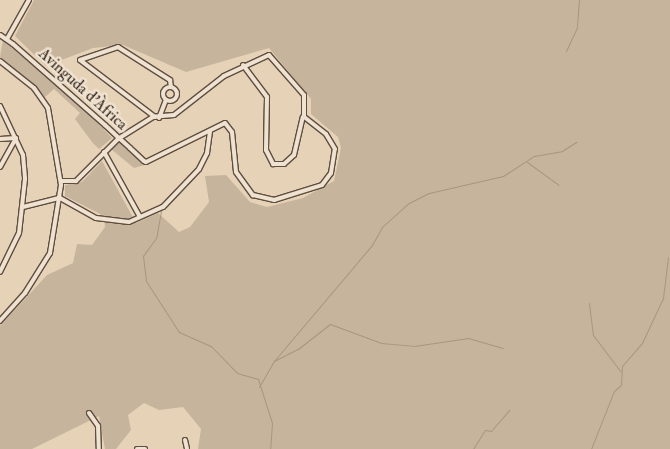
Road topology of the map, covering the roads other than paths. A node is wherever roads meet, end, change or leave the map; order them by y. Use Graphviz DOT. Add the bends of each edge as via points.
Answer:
graph roads {
  1 [pos="29,0"];
  2 [pos="1,35"];
  3 [pos="8,39"];
  4 [pos="0,61"];
  5 [pos="243,65"];
  6 [pos="171,87"];
  7 [pos="166,100"];
  8 [pos="0,106"];
  9 [pos="304,116"];
  10 [pos="157,118"];
  11 [pos="210,131"];
  12 [pos="16,138"];
  13 [pos="119,138"];
  14 [pos="0,139"];
  15 [pos="104,152"];
  16 [pos="0,167"];
  17 [pos="61,181"];
  18 [pos="60,198"];
  19 [pos="23,207"];
  20 [pos="140,217"];
  21 [pos="0,272"];
  22 [pos="0,321"];
  23 [pos="89,412"];
  24 [pos="185,440"];
  25 [pos="99,449"];
  26 [pos="136,449"];
  27 [pos="144,449"];
  28 [pos="187,449"];
  1 -- 3 [label="street"];
  2 -- 3 [label="street, Avinguda d'Àfrica"];
  3 -- 13 [label="street, Avinguda d'Àfrica"];
  4 -- 17 [label="street" via="34,88 48,108"];
  5 -- 9 [label="street" via="269,55 304,95"];
  5 -- 9 [label="street" via="267,97 266,150 273,164 284,164 294,155"];
  5 -- 10 [label="street" via="174,115"];
  6 -- 7 [label="street" via="163,93"];
  6 -- 7 [label="street" via="177,95"];
  6 -- 10 [label="street" via="164,75 118,47 80,60"];
  7 -- 10 [label="street"];
  8 -- 12 [label="street"];
  9 -- 11 [label="street" via="334,145 330,174 312,191 274,200 252,195 236,172 229,125 221,123"];
  10 -- 13 [label="street"];
  11 -- 13 [label="street, Avinguda d'Àfrica" via="146,162"];
  11 -- 20 [label="street" via="204,162 163,207"];
  12 -- 14 [label="street"];
  12 -- 16 [label="street"];
  12 -- 19 [label="street" via="25,165"];
  13 -- 15 [label="street"];
  15 -- 17 [label="street" via="81,178"];
  15 -- 20 [label="street"];
  17 -- 18 [label="street"];
  18 -- 19 [label="street"];
  18 -- 20 [label="street" via="102,219 125,222"];
  18 -- 22 [label="street" via="48,257 25,294"];
  19 -- 21 [label="street" via="13,252"];
  23 -- 25 [label="street" via="98,426"];
  24 -- 28 [label="street"];
  26 -- 27 [label="street"];
}
